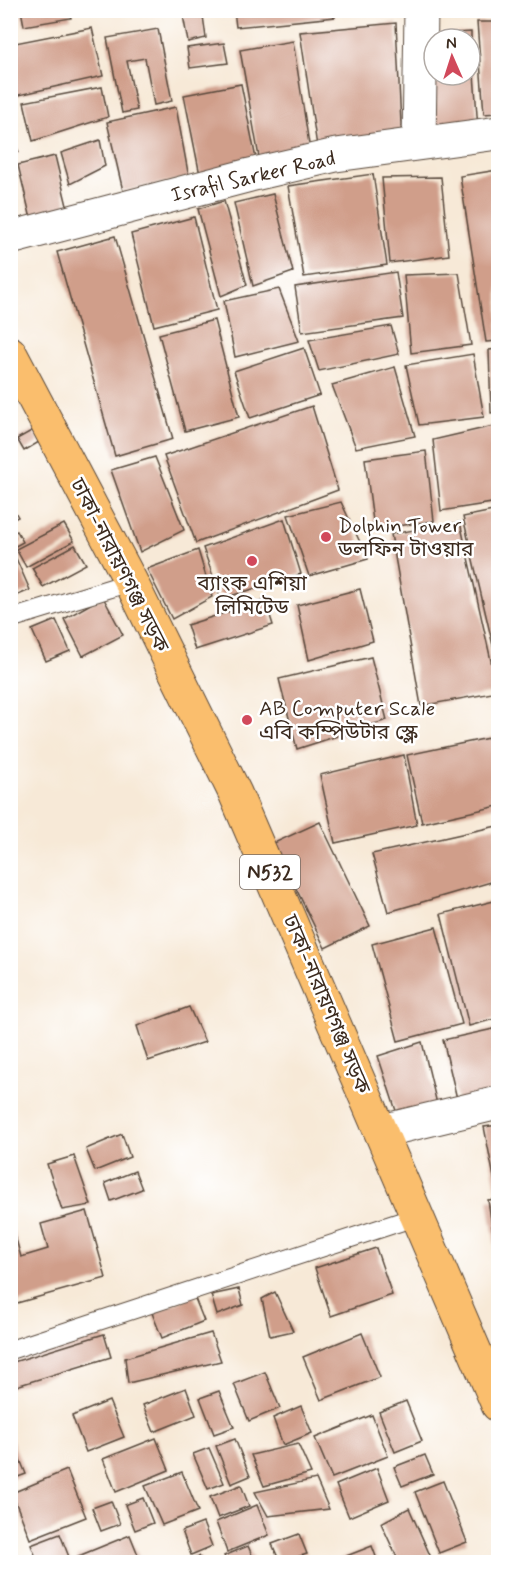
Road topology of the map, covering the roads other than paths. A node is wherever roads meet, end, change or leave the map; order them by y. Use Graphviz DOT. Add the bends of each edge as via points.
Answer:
graph roads {
  1 [pos="421,10"];
  2 [pos="498,133"];
  3 [pos="419,143"];
  4 [pos="10,238"];
  5 [pos="10,353"];
  6 [pos="131,582"];
  7 [pos="10,619"];
  8 [pos="498,1103"];
  9 [pos="382,1131"];
  10 [pos="418,1216"];
  11 [pos="10,1350"];
  12 [pos="496,1393"];
  1 -- 3 [label="street"];
  2 -- 3 [label="street, Israfil Sarker Road"];
  3 -- 4 [label="street, Israfil Sarker Road" via="336,155"];
  5 -- 6 [label="highway, ঢাকা-নারায়ণগঞ্জ সড়ক / N532"];
  6 -- 7 [label="lane"];
  6 -- 9 [label="highway, ঢাকা-নারায়ণগঞ্জ সড়ক / N532" via="235,793"];
  8 -- 9 [label="street"];
  9 -- 10 [label="highway, ঢাকা-নারায়ণগঞ্জ সড়ক / N532"];
  10 -- 11 [label="lane"];
  10 -- 12 [label="highway, ঢাকা-নারায়ণগঞ্জ সড়ক / N532"];
}
